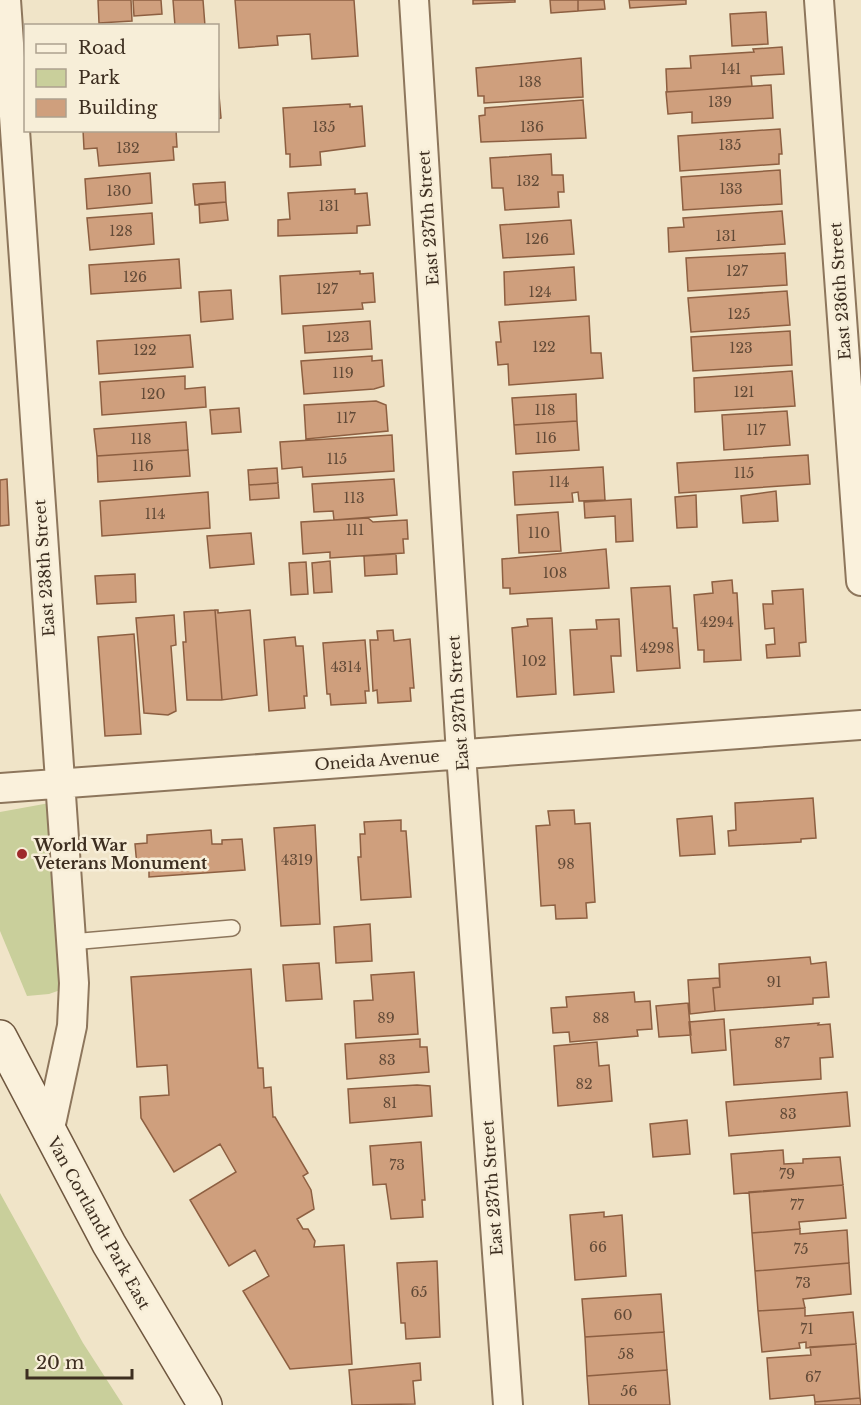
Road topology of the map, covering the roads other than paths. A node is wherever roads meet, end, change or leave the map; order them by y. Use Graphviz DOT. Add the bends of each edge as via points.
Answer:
graph roads {
  1 [pos="6,0"];
  2 [pos="414,0"];
  3 [pos="819,0"];
  4 [pos="861,581"];
  5 [pos="861,725"];
  6 [pos="461,754"];
  7 [pos="59,783"];
  8 [pos="0,788"];
  9 [pos="232,928"];
  10 [pos="71,942"];
  11 [pos="0,1037"];
  12 [pos="49,1133"];
  13 [pos="205,1405"];
  14 [pos="508,1405"];
  1 -- 7 [label="street, East 238th Street"];
  2 -- 6 [label="street, East 237th Street"];
  3 -- 4 [label="street, East 236th Street"];
  5 -- 6 [label="street, Oneida Avenue"];
  6 -- 7 [label="street, Oneida Avenue"];
  6 -- 14 [label="street, East 237th Street"];
  7 -- 8 [label="street, Oneida Avenue"];
  7 -- 10 [label="street, East 238th Street"];
  9 -- 10 [label="lane"];
  10 -- 12 [label="street, East 238th Street" via="75,1004"];
  11 -- 12 [label="street, Van Cortlandt Park East"];
  12 -- 13 [label="street, Van Cortlandt Park East" via="145,1308"];
}
